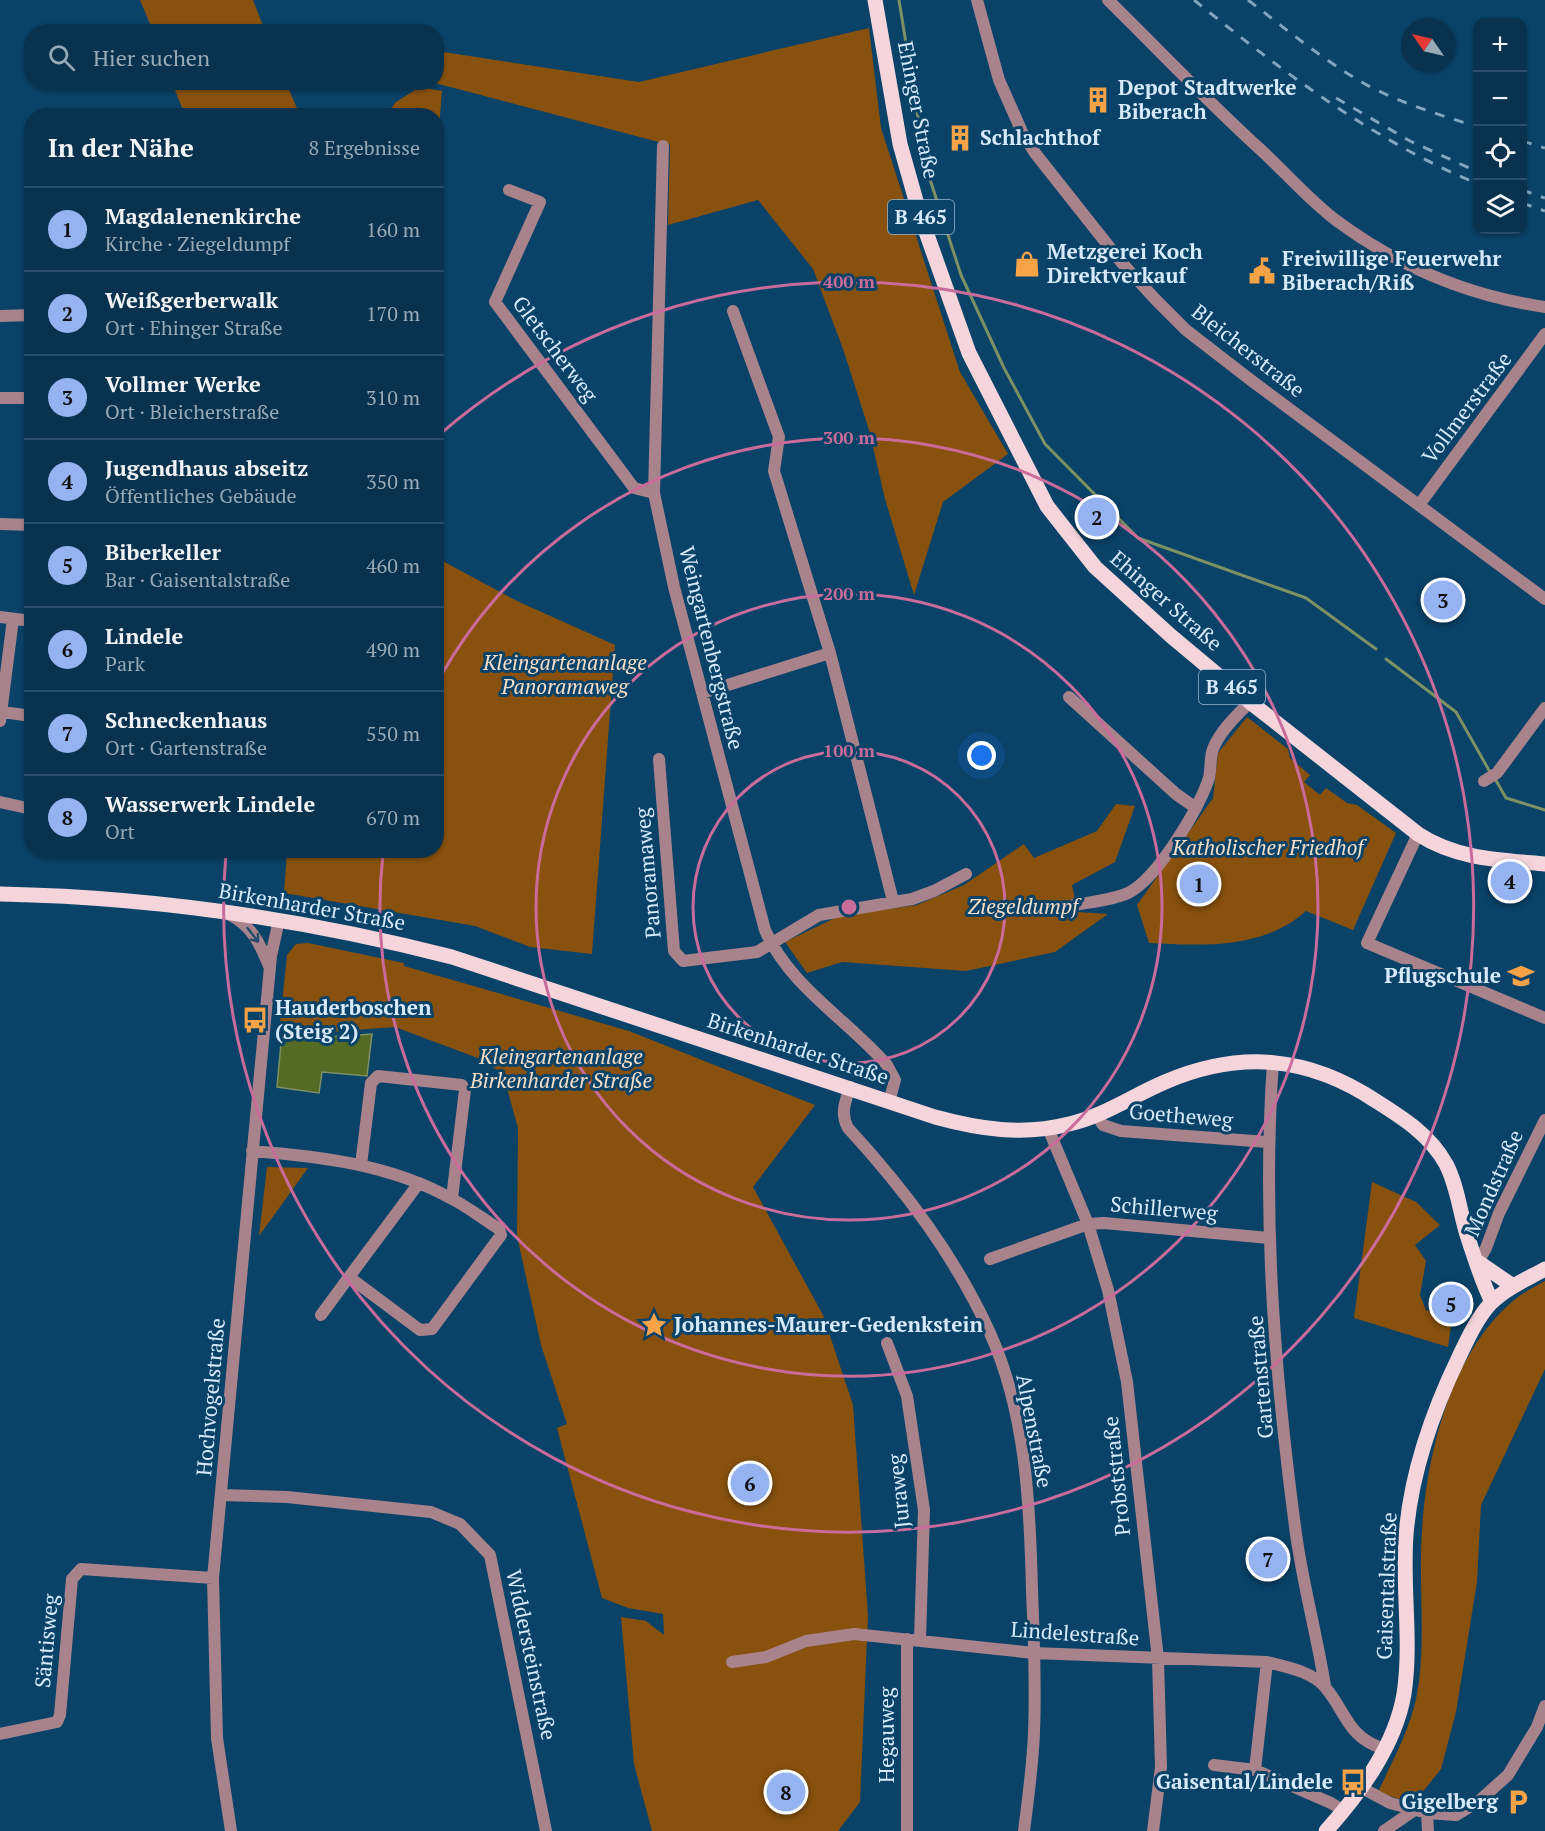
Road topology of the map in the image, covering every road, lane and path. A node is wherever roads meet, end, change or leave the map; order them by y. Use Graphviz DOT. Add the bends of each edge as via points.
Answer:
graph roads {
  1 [pos="875,0"];
  2 [pos="977,0"];
  3 [pos="1108,0"];
  4 [pos="663,146"];
  5 [pos="509,190"];
  6 [pos="1545,307"];
  7 [pos="733,311"];
  8 [pos="0,315"];
  9 [pos="24,315"];
  10 [pos="1545,334"];
  11 [pos="0,398"];
  12 [pos="24,398"];
  13 [pos="654,493"];
  14 [pos="1419,505"];
  15 [pos="0,524"];
  16 [pos="24,525"];
  17 [pos="1545,599"];
  18 [pos="0,617"];
  19 [pos="13,619"];
  20 [pos="24,620"];
  21 [pos="830,653"];
  22 [pos="702,693"];
  23 [pos="1068,697"];
  24 [pos="1250,702"];
  25 [pos="1545,708"];
  26 [pos="24,716"];
  27 [pos="1,717"];
  28 [pos="659,759"];
  29 [pos="1484,781"];
  30 [pos="0,802"];
  31 [pos="24,807"];
  32 [pos="1196,808"];
  33 [pos="1418,834"];
  34 [pos="1545,864"];
  35 [pos="966,874"];
  36 [pos="0,894"];
  37 [pos="893,901"];
  38 [pos="1074,905"];
  39 [pos="226,913"];
  40 [pos="279,920"];
  41 [pos="771,944"];
  42 [pos="270,967"];
  43 [pos="1545,1018"];
  44 [pos="1273,1062"];
  45 [pos="850,1087"];
  46 [pos="889,1102"];
  47 [pos="1097,1116"];
  48 [pos="1545,1120"];
  49 [pos="1048,1128"];
  50 [pos="1268,1142"];
  51 [pos="252,1151"];
  52 [pos="361,1165"];
  53 [pos="419,1183"];
  54 [pos="452,1198"];
  55 [pos="1088,1224"];
  56 [pos="1269,1238"];
  57 [pos="990,1259"];
  58 [pos="1478,1262"];
  59 [pos="1545,1269"];
  60 [pos="350,1277"];
  61 [pos="1513,1286"];
  62 [pos="1492,1302"];
  63 [pos="321,1315"];
  64 [pos="887,1343"];
  65 [pos="221,1495"];
  66 [pos="213,1578"];
  67 [pos="907,1639"];
  68 [pos="920,1640"];
  69 [pos="1034,1653"];
  70 [pos="1158,1659"];
  71 [pos="732,1662"];
  72 [pos="1267,1662"];
  73 [pos="1324,1686"];
  74 [pos="1545,1706"];
  75 [pos="0,1734"];
  76 [pos="1384,1749"];
  77 [pos="1214,1765"];
  78 [pos="1255,1770"];
  79 [pos="1362,1788"];
  80 [pos="1413,1811"];
  81 [pos="1344,1812"];
  82 [pos="1427,1813"];
  83 [pos="231,1831"];
  84 [pos="546,1831"];
  85 [pos="907,1831"];
  86 [pos="1024,1831"];
  87 [pos="1153,1831"];
  88 [pos="1326,1831"];
  89 [pos="1384,1831"];
  90 [pos="1428,1831"];
  1 -- 24 [label="main road, Ehinger Straße / B 465" via="900,144 920,215 969,352 1047,506 1100,572"];
  2 -- 14 [label="street, Bleicherstraße" via="999,80 1022,132 1122,263 1186,330"];
  3 -- 6 [label="street" via="1335,220 1381,250 1435,277 1502,301"];
  4 -- 13 [label="street, Weingartenbergstraße"];
  5 -- 13 [label="street, Gletscherweg" via="540,202 495,302 634,488"];
  7 -- 21 [label="street" via="779,437 774,471"];
  8 -- 9 [label="street"];
  10 -- 14 [label="street, Vollmerstraße"];
  11 -- 12 [label="street"];
  13 -- 22 [label="street, Weingartenbergstraße"];
  14 -- 17 [label="street, Bleicherstraße"];
  15 -- 16 [label="street"];
  18 -- 19 [label="street"];
  19 -- 20 [label="street"];
  19 -- 27 [label="street"];
  21 -- 22 [label="street"];
  21 -- 37 [label="street"];
  22 -- 41 [label="street, Weingartenbergstraße"];
  23 -- 32 [label="street"];
  24 -- 32 [label="street" via="1212,750 1209,778"];
  24 -- 33 [label="main road, Ehinger Straße / B 465"];
  25 -- 29 [label="street" via="1497,773"];
  26 -- 27 [label="street"];
  28 -- 41 [label="street, Panoramaweg" via="675,955 688,962 757,952"];
  30 -- 31 [label="street"];
  32 -- 38 [label="street" via="1168,852 1128,893"];
  33 -- 34 [label="main road, Ehinger Straße / B 465" via="1459,854"];
  33 -- 43 [label="street" via="1367,944"];
  35 -- 37 [label="street" via="934,891"];
  36 -- 39 [label="main road, Birkenharder Straße" via="82,896"];
  37 -- 41 [label="street" via="819,915"];
  39 -- 40 [label="main road, Birkenharder Straße"];
  39 -- 42 [label="street, Hochvogelstraße, one-way" via="242,921 258,940"];
  40 -- 42 [label="street, Hochvogelstraße"];
  40 -- 45 [label="main road, Birkenharder Straße" via="452,957"];
  41 -- 46 [label="street, Weingartenbergstraße" via="804,986 887,1065 895,1080"];
  42 -- 51 [label="street, Hochvogelstraße"];
  44 -- 47 [label="main road, Birkenharder Straße" via="1217,1064 1165,1082"];
  44 -- 50 [label="street, Gartenstraße"];
  44 -- 58 [label="main road, Birkenharder Straße" via="1317,1070 1359,1089 1414,1126 1446,1165"];
  45 -- 46 [label="main road, Birkenharder Straße"];
  45 -- 69 [label="street, Alpenstraße" via="842,1109 848,1128 900,1186 952,1262 990,1334 1005,1377 1026,1475"];
  46 -- 49 [label="main road, Birkenharder Straße" via="934,1118 990,1130"];
  47 -- 49 [label="main road, Birkenharder Straße"];
  47 -- 50 [label="street, Goetheweg" via="1102,1125 1121,1131"];
  48 -- 58 [label="street, Mondstraße"];
  49 -- 55 [label="street, Probststraße"];
  50 -- 56 [label="street, Gartenstraße"];
  51 -- 52 [label="street"];
  51 -- 65 [label="street, Hochvogelstraße"];
  52 -- 53 [label="street"];
  52 -- 54 [label="street" via="371,1083 378,1076 462,1085 465,1089"];
  53 -- 54 [label="street"];
  53 -- 60 [label="street"];
  54 -- 60 [label="street" via="499,1229 501,1235 432,1329 420,1330"];
  55 -- 56 [label="street, Schillerweg" via="1104,1222"];
  55 -- 57 [label="street, Schillerweg"];
  55 -- 70 [label="street, Probststraße" via="1120,1341"];
  56 -- 73 [label="street, Gartenstraße" via="1296,1536"];
  58 -- 61 [label="main road"];
  58 -- 62 [label="main road, Birkenharder Straße"];
  59 -- 61 [label="main road, Gaisentalstraße"];
  60 -- 63 [label="street"];
  61 -- 62 [label="main road, Gaisentalstraße"];
  62 -- 76 [label="main road, Gaisentalstraße" via="1475,1326 1437,1402 1419,1457 1406,1535 1408,1627 1404,1696"];
  64 -- 68 [label="street, Juraweg" via="907,1396 924,1510"];
  65 -- 66 [label="street, Hochvogelstraße"];
  65 -- 84 [label="street, Widdersteinstraße" via="287,1497 431,1512 460,1524 490,1555"];
  66 -- 75 [label="street, Säntisweg" via="81,1569 72,1580 57,1722"];
  66 -- 83 [label="street, Hochvogelstraße" via="217,1738"];
  67 -- 68 [label="street, Lindelestraße"];
  67 -- 71 [label="street, Lindelestraße" via="854,1634 806,1641 766,1658"];
  67 -- 85 [label="street, Hegauweg"];
  68 -- 69 [label="street, Lindelestraße"];
  69 -- 70 [label="street, Lindelestraße"];
  69 -- 86 [label="street, Alpenstraße" via="1034,1733"];
  70 -- 72 [label="street, Lindelestraße"];
  70 -- 87 [label="street, Probststraße" via="1161,1767"];
  72 -- 73 [label="street, Lindelestraße" via="1298,1670"];
  72 -- 78 [label="street"];
  73 -- 76 [label="street, Lindelestraße" via="1358,1737"];
  74 -- 82 [label="street" via="1537,1728 1508,1775 1456,1815"];
  76 -- 79 [label="main road, Gaisentalstraße"];
  77 -- 78 [label="street"];
  78 -- 81 [label="street"];
  79 -- 80 [label="street"];
  79 -- 81 [label="main road, Gaisentalstraße"];
  80 -- 82 [label="street"];
  80 -- 89 [label="street"];
  81 -- 88 [label="main road, Gaisentalstraße"];
  82 -- 90 [label="street"];
}
